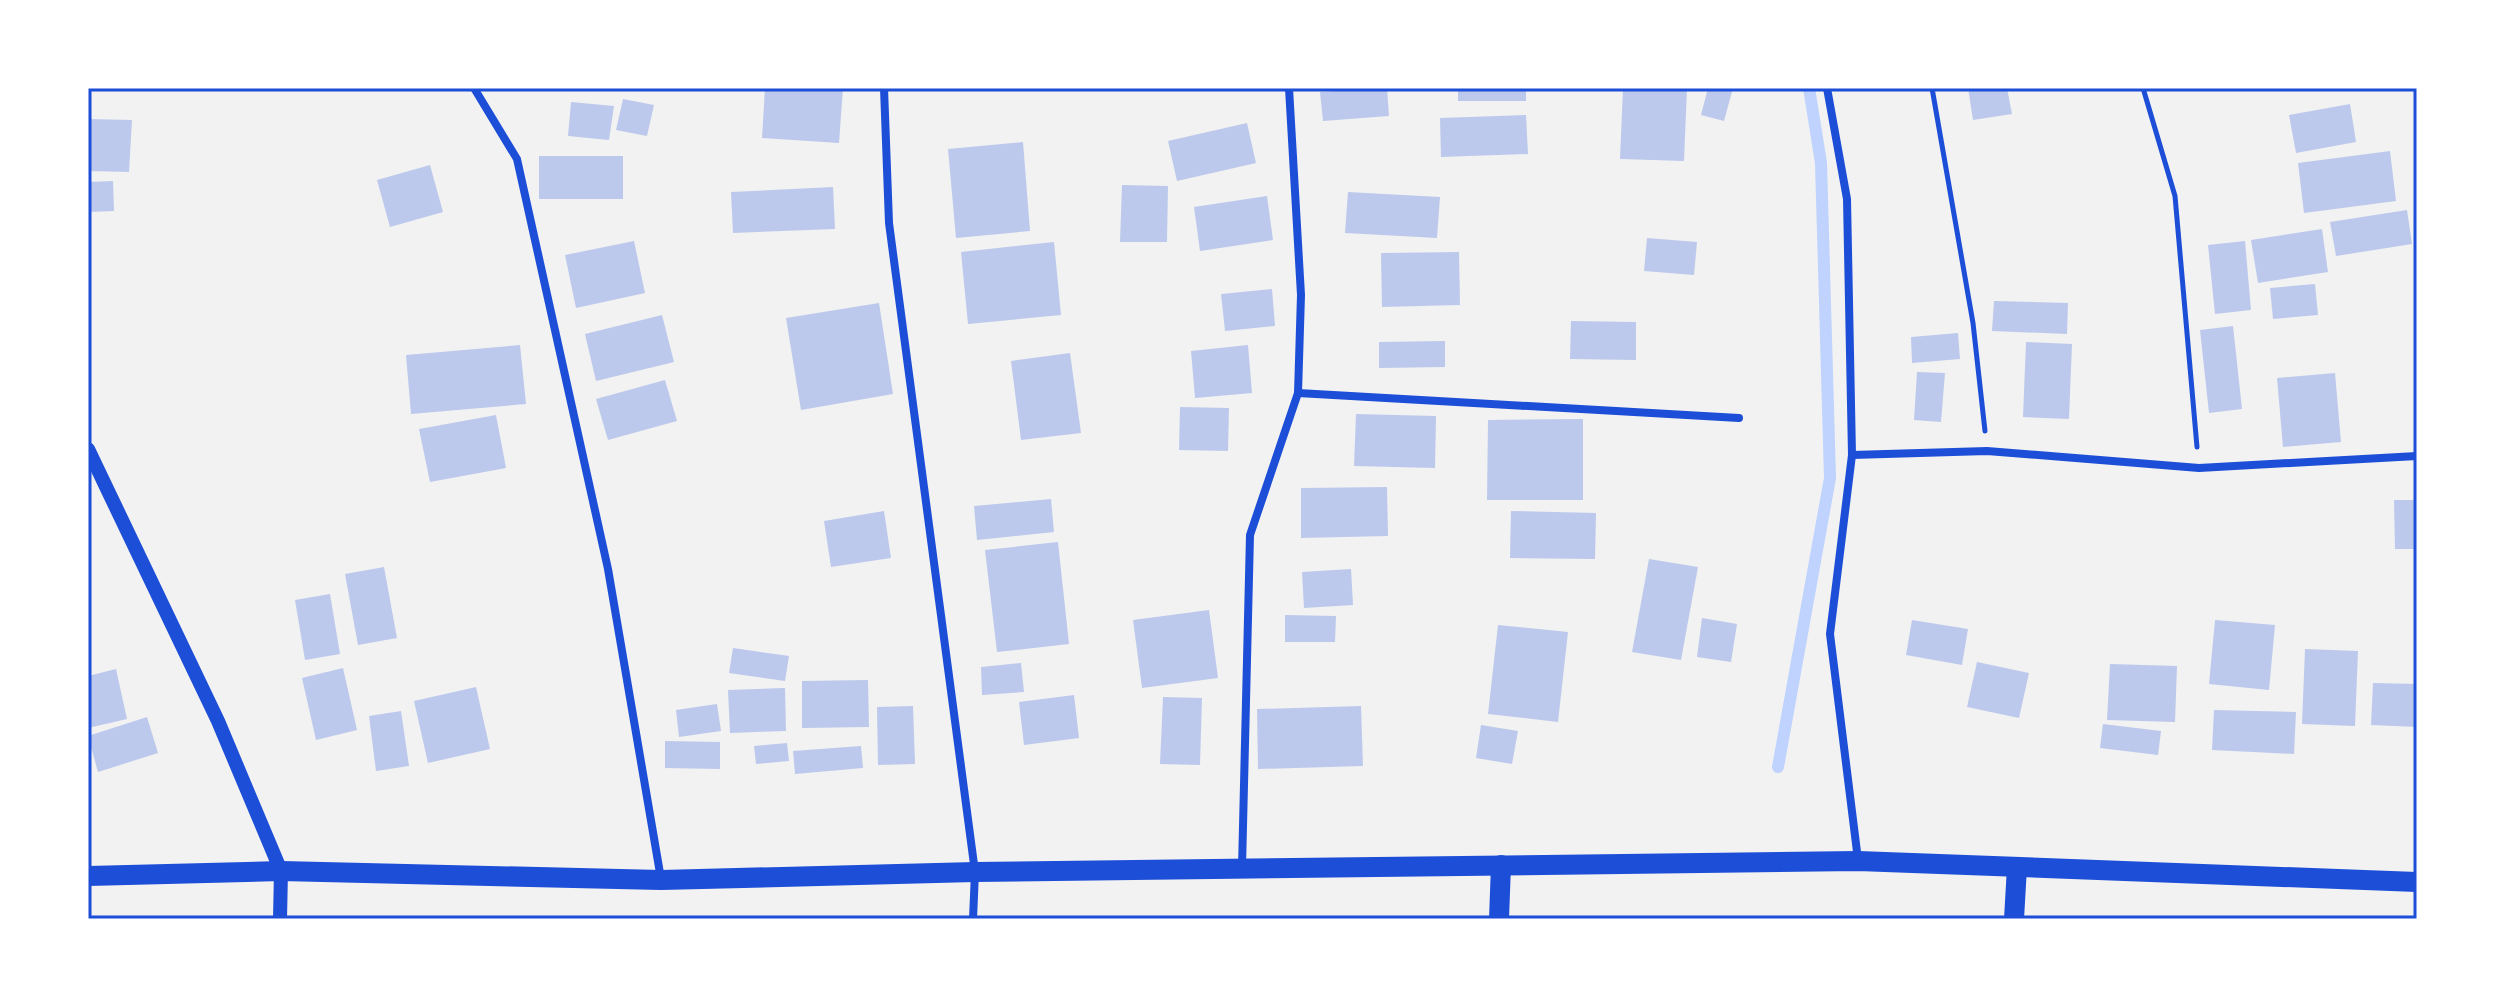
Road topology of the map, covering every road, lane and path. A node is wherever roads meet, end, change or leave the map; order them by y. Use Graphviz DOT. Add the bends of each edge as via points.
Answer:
graph roads {
  1 [pos="474,88"];
  2 [pos="884,88"];
  3 [pos="1289,88"];
  4 [pos="1827,88"];
  5 [pos="1932,88"];
  6 [pos="2143,88"];
  7 [pos="1298,393"];
  8 [pos="1739,418"];
  9 [pos="88,449"];
  10 [pos="1987,451"];
  11 [pos="1852,455"];
  12 [pos="2417,456"];
  13 [pos="2199,468"];
  14 [pos="1858,861"];
  15 [pos="1501,865"];
  16 [pos="2017,867"];
  17 [pos="1242,868"];
  18 [pos="281,871"];
  19 [pos="975,872"];
  20 [pos="88,876"];
  21 [pos="661,880"];
  22 [pos="2417,882"];
  23 [pos="280,919"];
  24 [pos="973,919"];
  25 [pos="1499,919"];
  26 [pos="2014,919"];
  1 -- 21 [label="street" via="517,159 608,569"];
  2 -- 19 [label="street" via="889,223"];
  3 -- 7 [label="street" via="1301,295"];
  4 -- 11 [label="street" via="1847,199"];
  5 -- 10 [label="path" via="1973,323"];
  6 -- 13 [label="path" via="2175,196"];
  7 -- 8 [label="street"];
  7 -- 17 [label="street" via="1250,535"];
  9 -- 18 [label="street" via="218,721"];
  10 -- 11 [label="street"];
  10 -- 13 [label="street"];
  11 -- 14 [label="street" via="1830,634"];
  12 -- 13 [label="street"];
  14 -- 15 [label="main road"];
  14 -- 16 [label="main road"];
  15 -- 17 [label="main road"];
  15 -- 25 [label="main road"];
  16 -- 22 [label="main road"];
  16 -- 26 [label="main road"];
  17 -- 19 [label="main road"];
  18 -- 20 [label="main road"];
  18 -- 21 [label="main road"];
  18 -- 23 [label="street"];
  19 -- 21 [label="main road"];
  19 -- 24 [label="street"];
}
